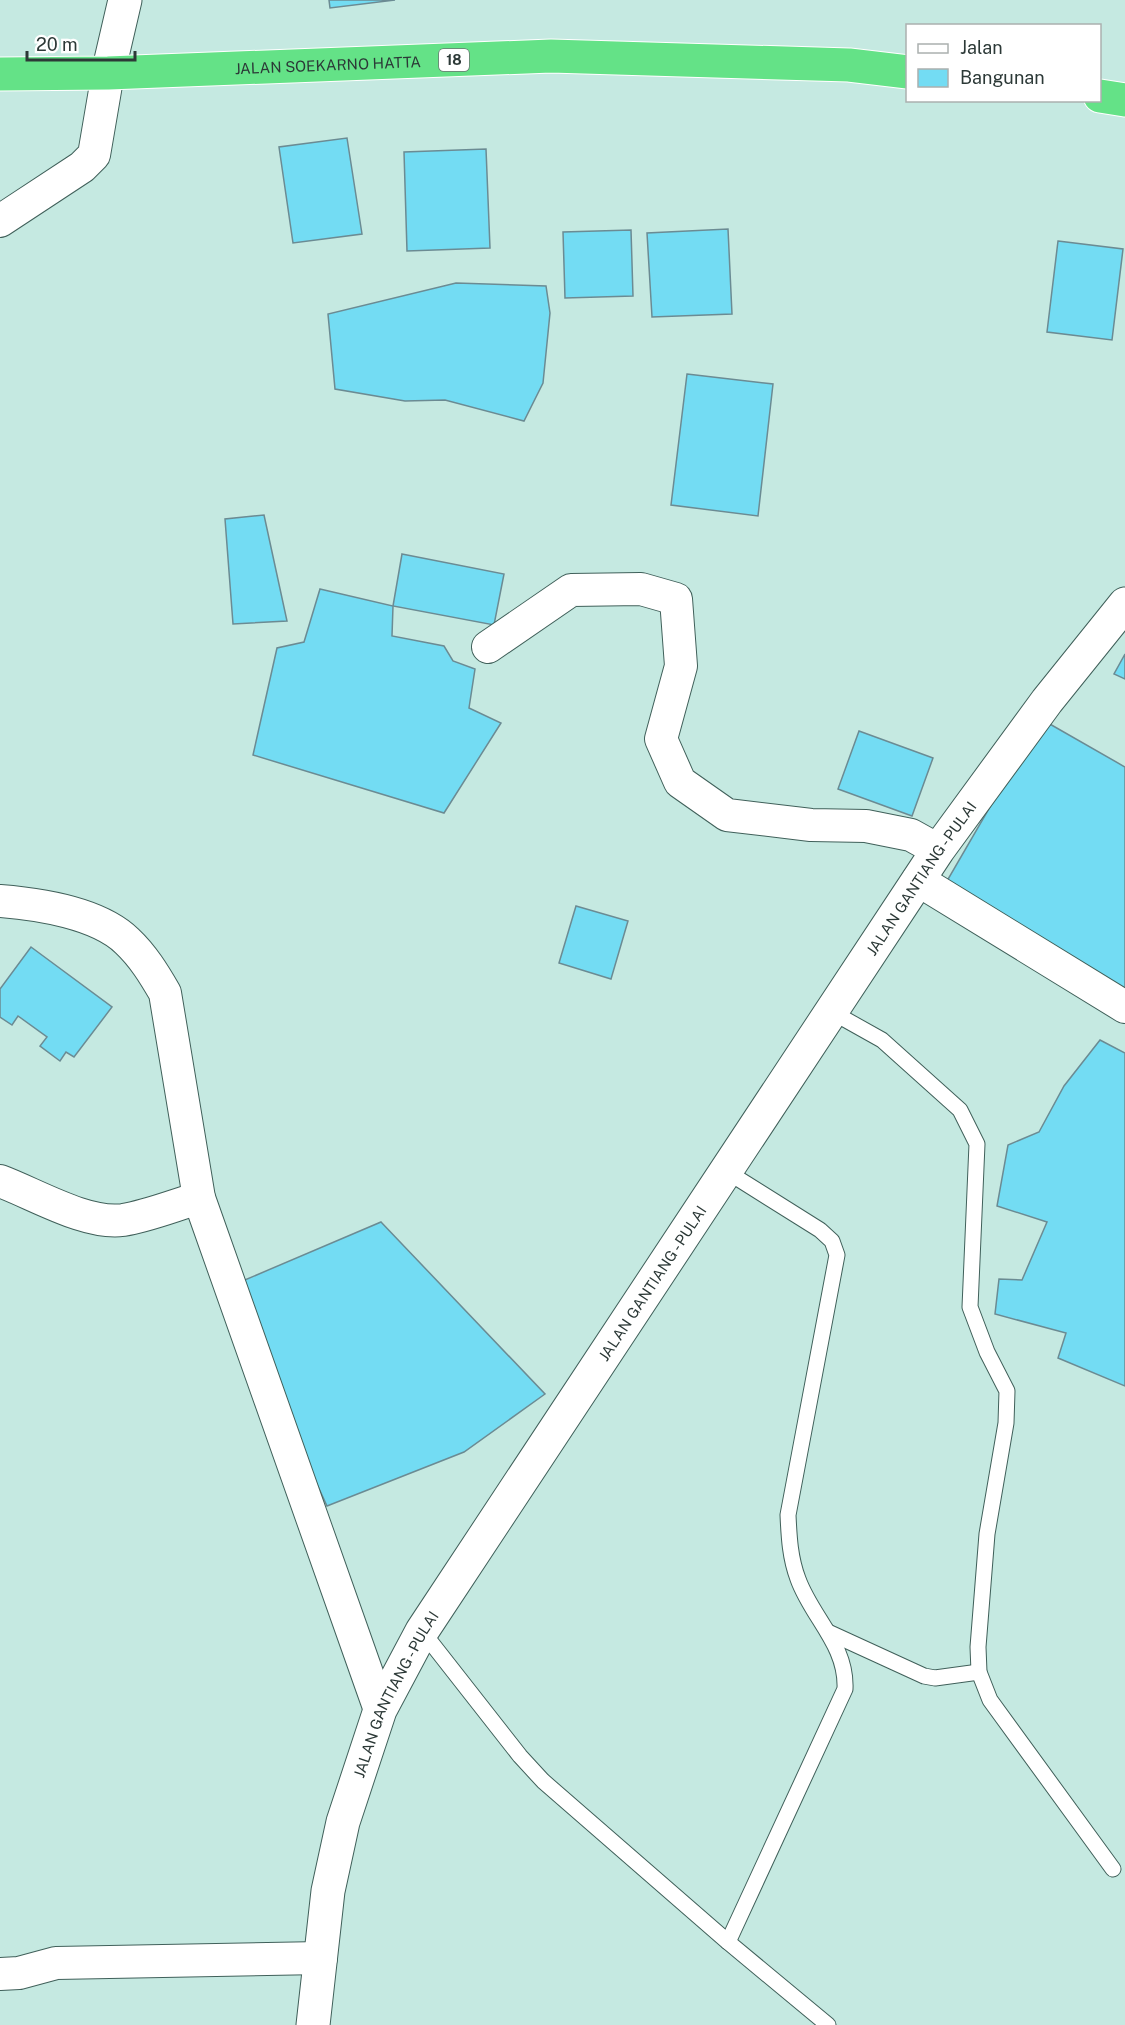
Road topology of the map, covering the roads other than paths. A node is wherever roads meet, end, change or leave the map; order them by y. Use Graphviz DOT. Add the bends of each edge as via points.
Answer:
graph roads {
  1 [pos="125,0"];
  2 [pos="906,72"];
  3 [pos="108,73"];
  4 [pos="0,74"];
  5 [pos="1101,96"];
  6 [pos="1125,100"];
  7 [pos="0,221"];
  8 [pos="1125,604"];
  9 [pos="488,647"];
  10 [pos="938,850"];
  11 [pos="918,880"];
  12 [pos="0,901"];
  13 [pos="1125,1006"];
  14 [pos="832,1012"];
  15 [pos="726,1171"];
  16 [pos="0,1181"];
  17 [pos="199,1198"];
  18 [pos="422,1631"];
  19 [pos="828,1632"];
  20 [pos="979,1672"];
  21 [pos="380,1710"];
  22 [pos="1113,1869"];
  23 [pos="728,1942"];
  24 [pos="321,1958"];
  25 [pos="0,1974"];
  26 [pos="313,2025"];
  27 [pos="828,2025"];
  1 -- 3 [label="street"];
  2 -- 3 [label="highway, JALAN SOEKARNO HATTA / 18" via="849,65 551,56"];
  3 -- 4 [label="highway, JALAN SOEKARNO HATTA / 18"];
  3 -- 7 [label="street" via="94,155"];
  5 -- 6 [label="highway"];
  8 -- 10 [label="street, JALAN GANTIANG - PULAI" via="1047,701"];
  9 -- 10 [label="street" via="572,590 641,589 676,599 681,666 661,739 680,782 727,815 811,825 866,826 910,836"];
  10 -- 11 [label="street, JALAN GANTIANG - PULAI"];
  11 -- 13 [label="street"];
  11 -- 14 [label="street, JALAN GANTIANG - PULAI"];
  12 -- 17 [label="street" via="38,904 96,921 125,939 148,964 165,993"];
  14 -- 15 [label="street, JALAN GANTIANG - PULAI"];
  14 -- 20 [label="lane" via="882,1040 960,1110 977,1144 970,1307 1007,1391 1006,1423 987,1534"];
  15 -- 18 [label="street, JALAN GANTIANG - PULAI"];
  15 -- 19 [label="lane" via="820,1230 832,1240 837,1255 788,1515 790,1548 798,1578"];
  16 -- 17 [label="street" via="104,1220 123,1220"];
  17 -- 21 [label="street"];
  18 -- 21 [label="street, JALAN GANTIANG - PULAI"];
  18 -- 23 [label="lane" via="543,1781"];
  19 -- 20 [label="lane" via="924,1676"];
  19 -- 23 [label="lane" via="846,1671 845,1689"];
  20 -- 22 [label="lane" via="990,1700"];
  21 -- 24 [label="street, JALAN GANTIANG - PULAI" via="343,1822 328,1891"];
  23 -- 27 [label="lane"];
  24 -- 25 [label="street" via="56,1963"];
  24 -- 26 [label="street, JALAN GANTIANG - PULAI"];
}
